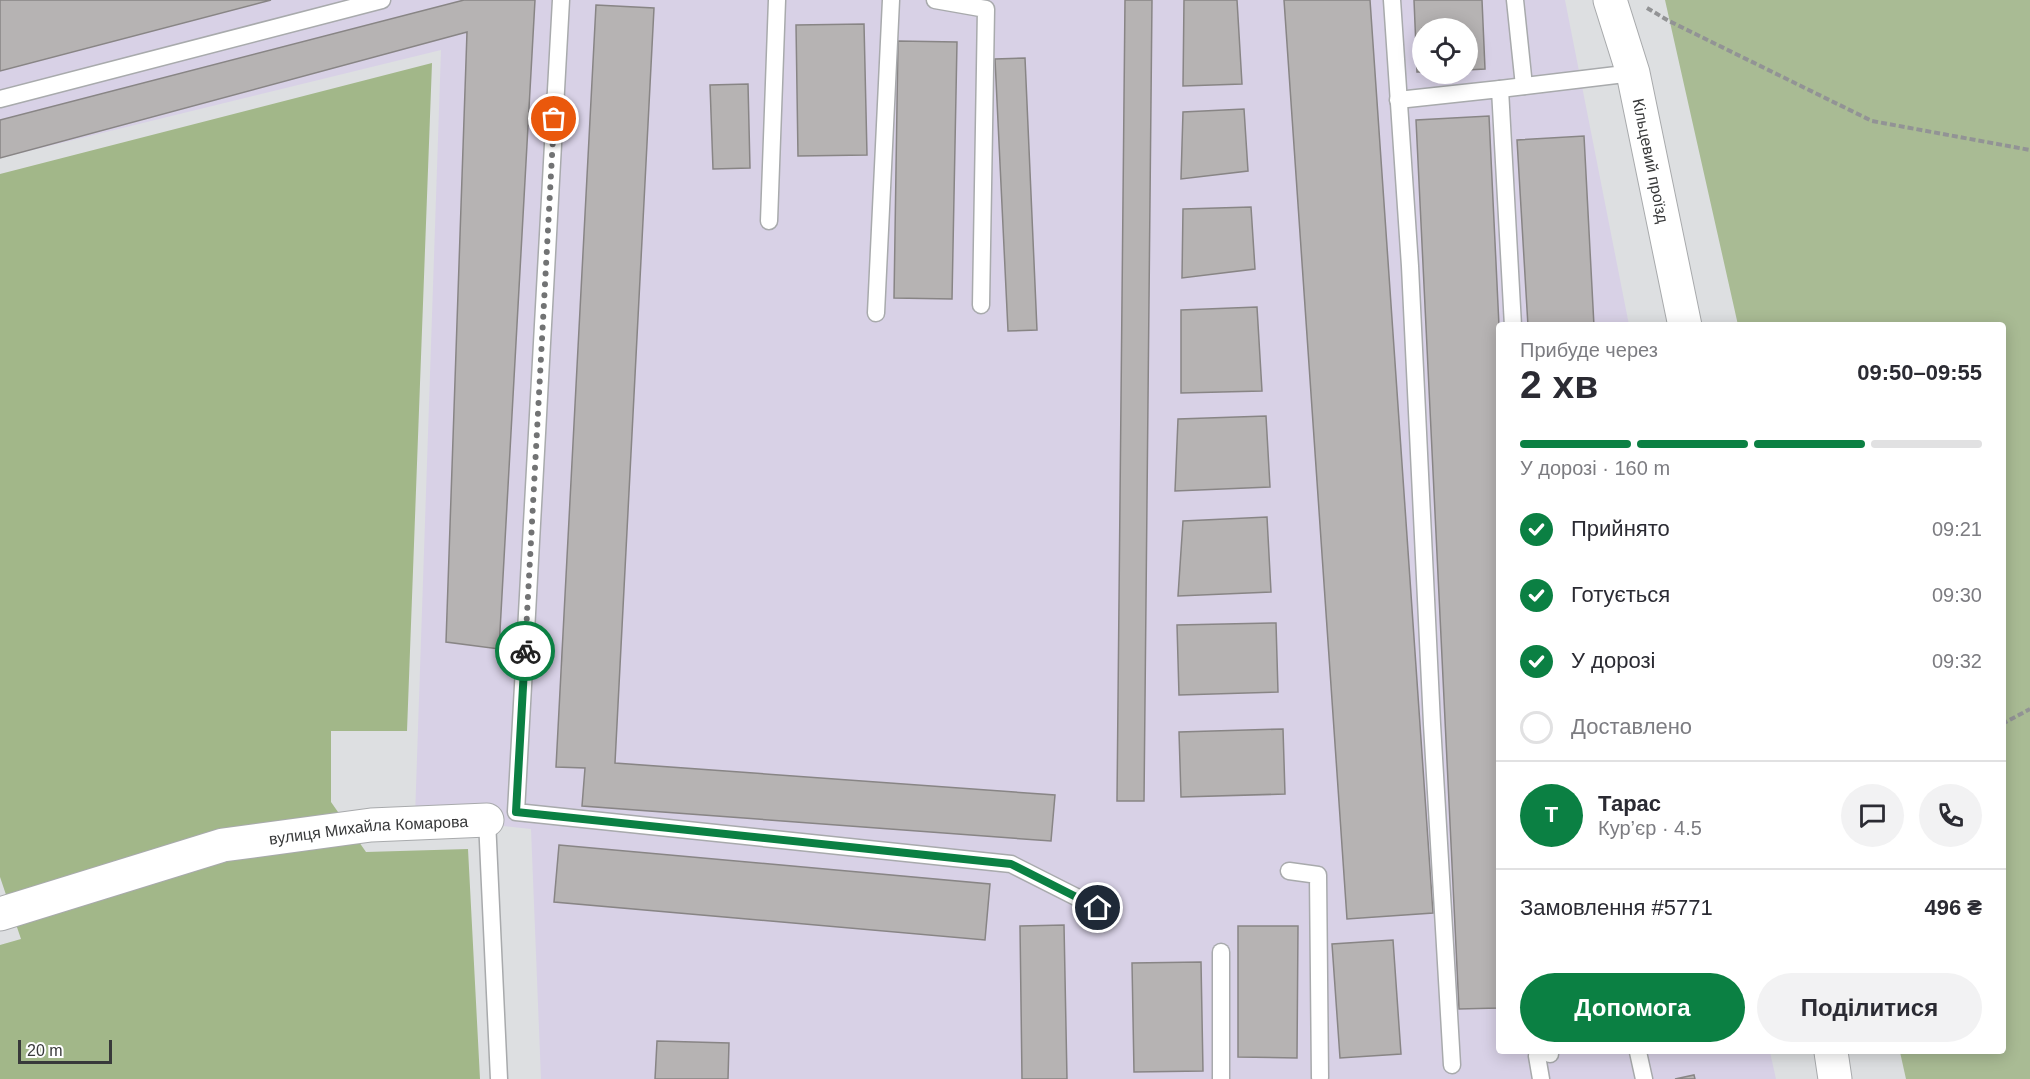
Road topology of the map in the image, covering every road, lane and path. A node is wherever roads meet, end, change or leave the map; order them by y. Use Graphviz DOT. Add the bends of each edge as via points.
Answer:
graph roads {
  1 [pos="382,0"];
  2 [pos="561,0"];
  3 [pos="777,0"];
  4 [pos="891,0"];
  5 [pos="935,0"];
  6 [pos="1392,0"];
  7 [pos="1515,0"];
  8 [pos="1610,0"];
  9 [pos="1642,5"];
  10 [pos="1633,73"];
  11 [pos="1524,86"];
  12 [pos="1500,89"];
  13 [pos="0,99"];
  14 [pos="1398,100"];
  15 [pos="2030,150"];
  16 [pos="769,221"];
  17 [pos="981,305"];
  18 [pos="876,313"];
  19 [pos="1513,322"];
  20 [pos="1684,322"];
  21 [pos="2030,710"];
  22 [pos="2006,722"];
  23 [pos="487,820"];
  24 [pos="1289,871"];
  25 [pos="1098,908"];
  26 [pos="0,914"];
  27 [pos="1221,952"];
  28 [pos="1546,1054"];
  29 [pos="1638,1054"];
  30 [pos="1830,1054"];
  31 [pos="1452,1065"];
  32 [pos="1320,1077"];
  33 [pos="499,1079"];
  34 [pos="1221,1079"];
  35 [pos="1541,1079"];
  36 [pos="1644,1079"];
  37 [pos="1834,1079"];
  1 -- 13 [label="lane"];
  2 -- 25 [label="lane" via="516,812 1011,864"];
  3 -- 16 [label="lane"];
  4 -- 18 [label="lane"];
  5 -- 17 [label="lane" via="986,9"];
  6 -- 14 [label="lane"];
  7 -- 11 [label="lane"];
  8 -- 10 [label="street, Кільцевий проїзд"];
  9 -- 15 [label="path" via="1872,121"];
  10 -- 11 [label="lane"];
  10 -- 20 [label="street, Кільцевий проїзд"];
  11 -- 12 [label="lane"];
  12 -- 14 [label="lane"];
  12 -- 19 [label="lane"];
  14 -- 31 [label="lane"];
  21 -- 22 [label="path"];
  23 -- 26 [label="street, вулиця Михайла Комарова" via="371,825 224,845"];
  23 -- 33 [label="lane, вулиця Михайла Комарова"];
  24 -- 32 [label="lane" via="1318,875"];
  27 -- 34 [label="lane"];
  28 -- 35 [label="lane"];
  29 -- 36 [label="lane"];
  30 -- 37 [label="street"];
}
